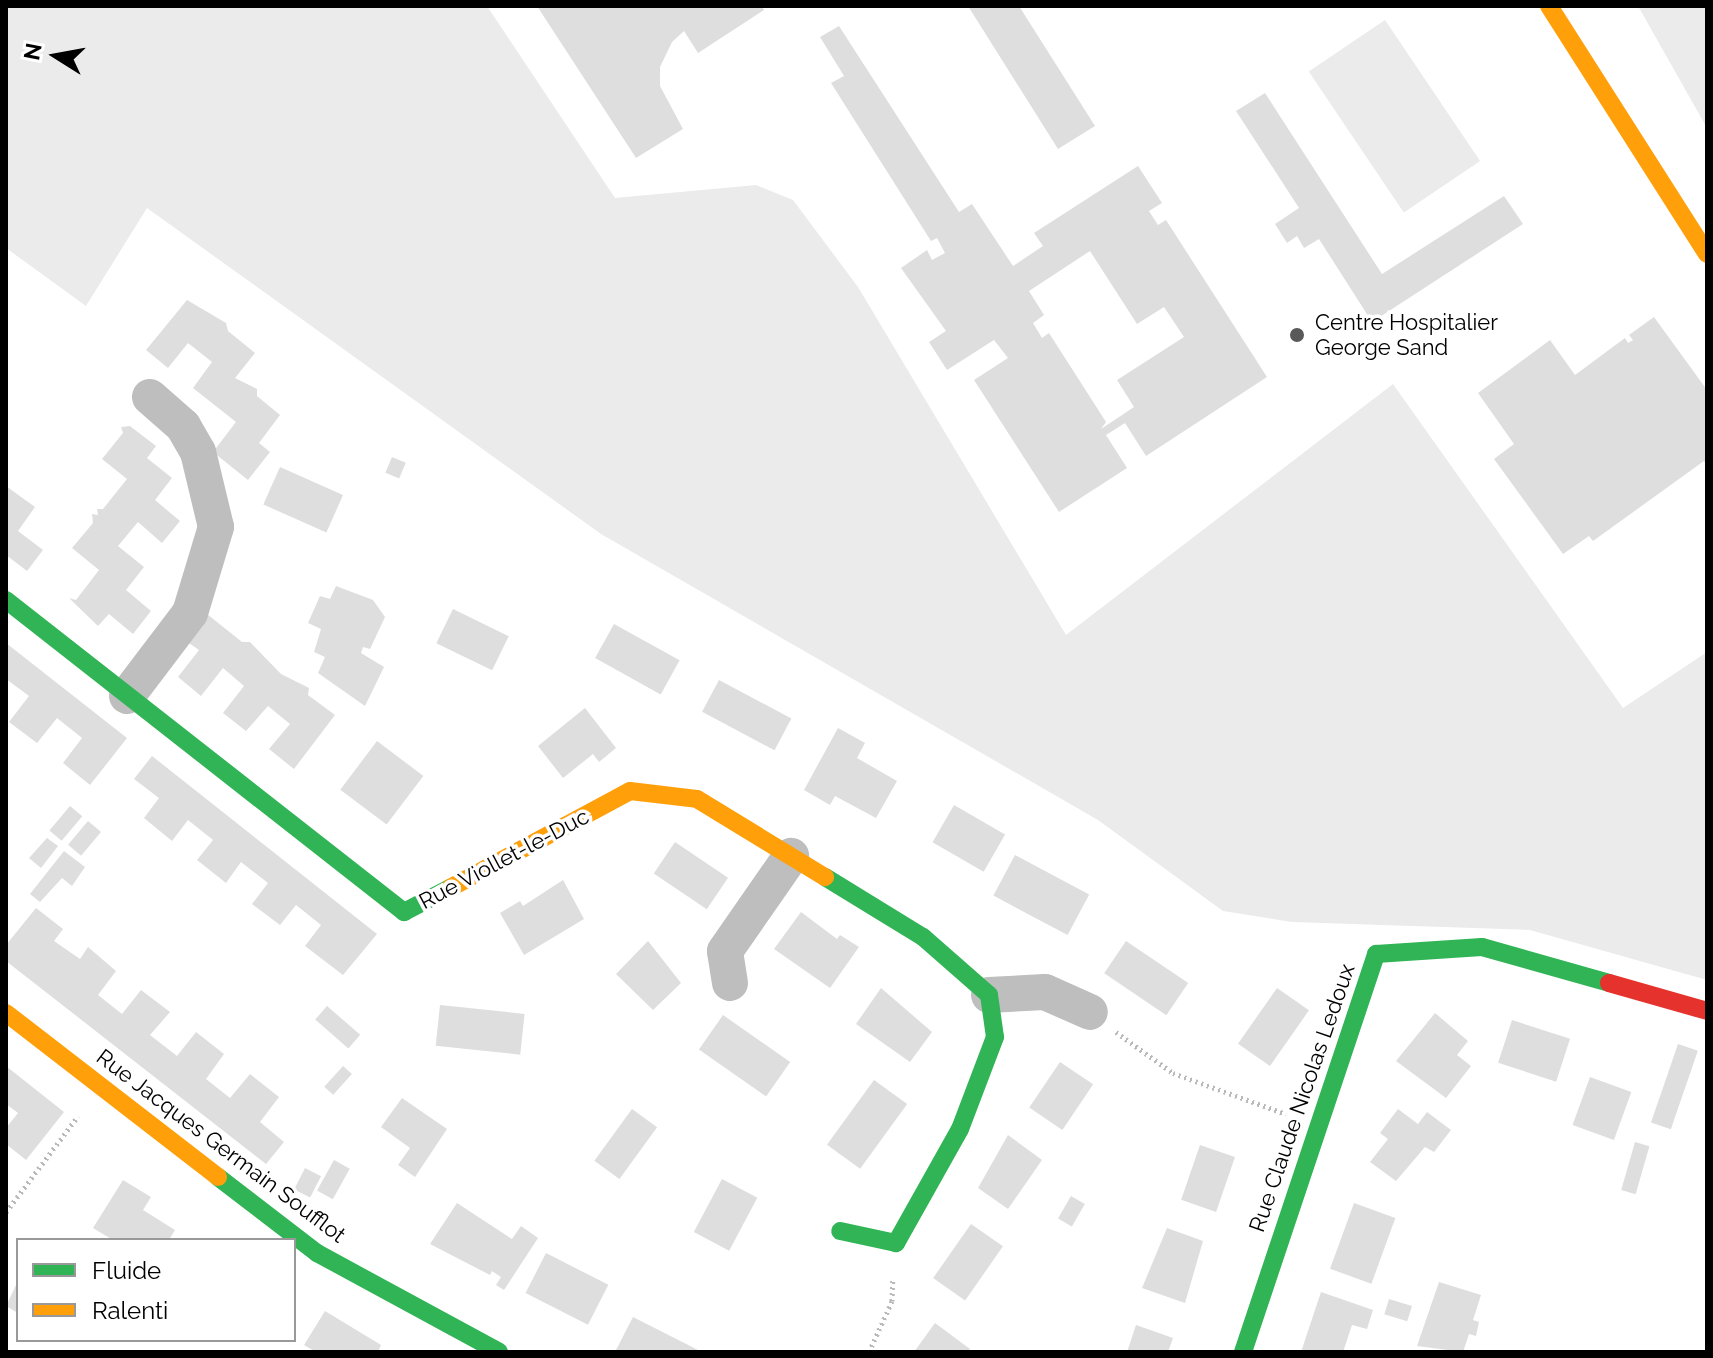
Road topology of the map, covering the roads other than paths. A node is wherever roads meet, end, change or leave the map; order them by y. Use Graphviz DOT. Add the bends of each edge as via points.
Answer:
graph roads {
  1 [pos="1549,6"];
  2 [pos="1707,254"];
  3 [pos="150,397"];
  4 [pos="6,600"];
  5 [pos="127,696"];
  6 [pos="791,856"];
  7 [pos="730,983"];
  8 [pos="989,995"];
  9 [pos="1707,1011"];
  10 [pos="1090,1012"];
  11 [pos="6,1013"];
  12 [pos="840,1231"];
  13 [pos="455,1342"];
  14 [pos="499,1352"];
  15 [pos="1243,1352"];
  1 -- 2 [label="street"];
  3 -- 5 [label="street" via="183,426 198,452 216,527 190,613"];
  4 -- 5 [label="street, Rue Viollet-le-Duc"];
  5 -- 6 [label="street, Rue Viollet-le-Duc" via="404,912 630,791 697,799"];
  6 -- 7 [label="street" via="725,951"];
  6 -- 8 [label="street, Rue Viollet-le-Duc" via="923,937"];
  8 -- 10 [label="street" via="1045,992"];
  8 -- 12 [label="street" via="995,1037 960,1129 896,1243"];
  9 -- 15 [label="street, Rue Claude Nicolas Ledoux" via="1482,947 1376,954"];
  11 -- 13 [label="street, Rue Jacques Germain Soufflot" via="317,1253"];
  13 -- 14 [label="street, Rue Jacques Germain Soufflot"];
}
